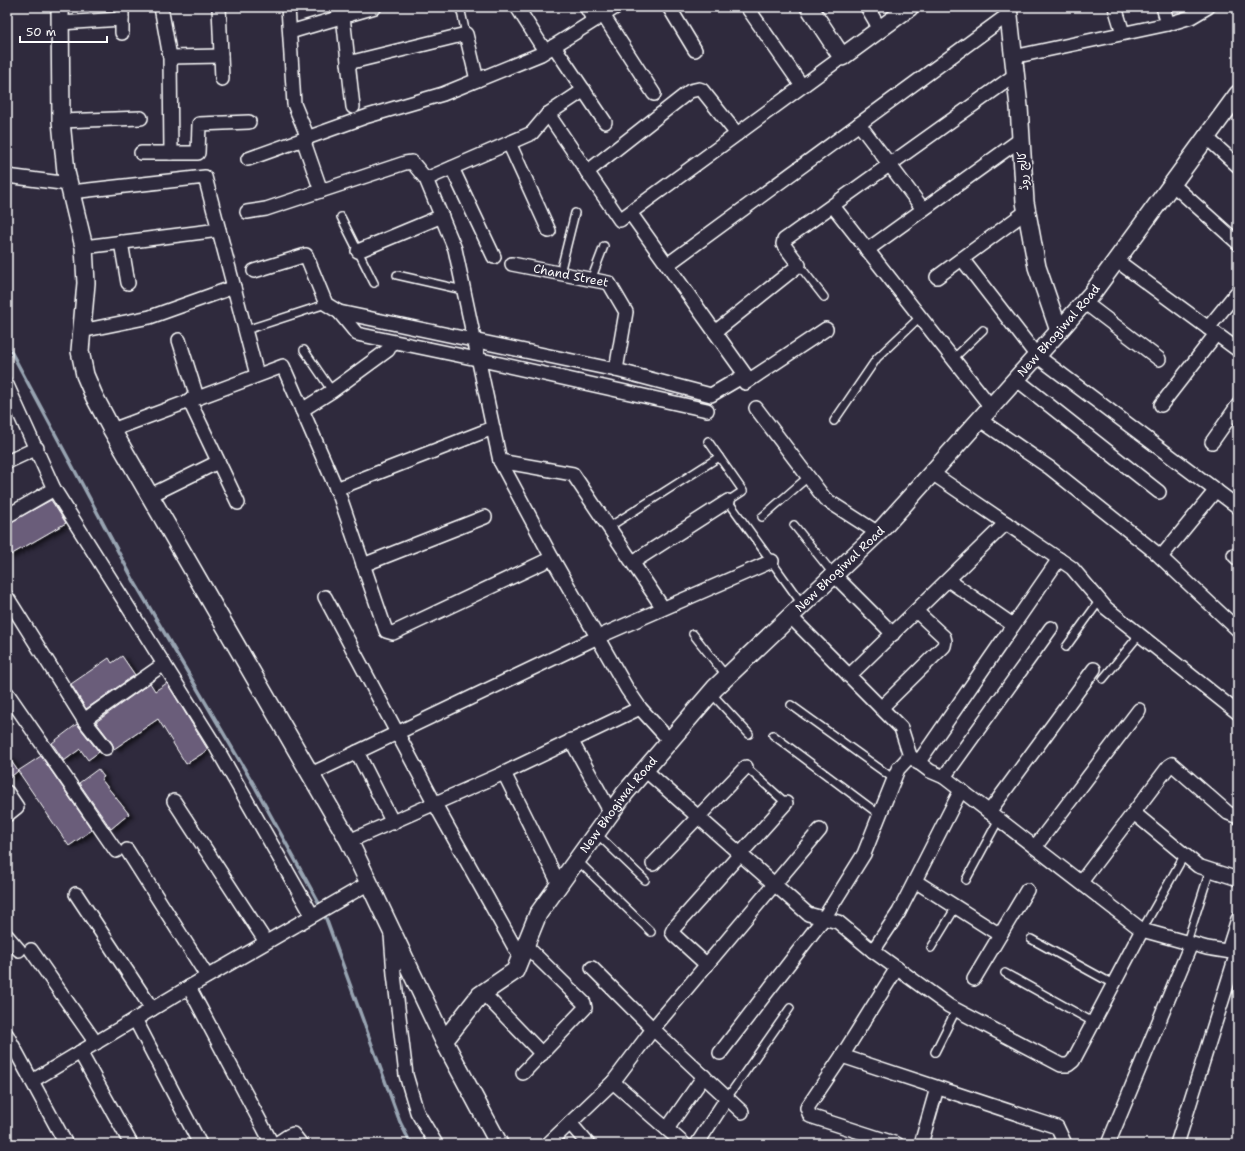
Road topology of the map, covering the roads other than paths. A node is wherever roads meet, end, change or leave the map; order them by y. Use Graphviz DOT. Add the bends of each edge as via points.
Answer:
graph roads {
  1 [pos="161,7"];
  2 [pos="219,7"];
  3 [pos="288,7"];
  4 [pos="375,7"];
  5 [pos="460,7"];
  6 [pos="517,7"];
  7 [pos="586,7"];
  8 [pos="616,7"];
  9 [pos="669,7"];
  10 [pos="747,7"];
  11 [pos="809,7"];
  12 [pos="867,7"];
  13 [pos="910,7"];
  14 [pos="1116,7"];
  15 [pos="1163,7"];
  16 [pos="1208,7"];
  17 [pos="1009,11"];
  18 [pos="122,13"];
  19 [pos="60,15"];
  20 [pos="343,16"];
  21 [pos="599,18"];
  22 [pos="1168,24"];
  23 [pos="880,29"];
  24 [pos="290,32"];
  25 [pos="122,33"];
  26 [pos="1123,33"];
  27 [pos="466,34"];
  28 [pos="550,48"];
  29 [pos="695,50"];
  30 [pos="221,56"];
  31 [pos="170,57"];
  32 [pos="842,57"];
  33 [pos="1014,57"];
  34 [pos="348,62"];
  35 [pos="1016,75"];
  36 [pos="222,80"];
  37 [pos="477,80"];
  38 [pos="802,86"];
  39 [pos="584,90"];
  40 [pos="654,94"];
  41 [pos="1238,94"];
  42 [pos="353,107"];
  43 [pos="548,114"];
  44 [pos="141,118"];
  45 [pos="61,121"];
  46 [pos="249,122"];
  47 [pos="605,122"];
  48 [pos="859,124"];
  49 [pos="737,134"];
  50 [pos="1205,136"];
  51 [pos="306,138"];
  52 [pos="1021,139"];
  53 [pos="509,143"];
  54 [pos="141,153"];
  55 [pos="171,153"];
  56 [pos="248,159"];
  57 [pos="890,165"];
  58 [pos="1238,166"];
  59 [pos="452,168"];
  60 [pos="587,172"];
  61 [pos="7,176"];
  62 [pos="426,179"];
  63 [pos="1171,183"];
  64 [pos="70,188"];
  65 [pos="321,191"];
  66 [pos="833,206"];
  67 [pos="923,209"];
  68 [pos="1027,211"];
  69 [pos="247,212"];
  70 [pos="575,213"];
  71 [pos="631,214"];
  72 [pos="442,216"];
  73 [pos="342,217"];
  74 [pos="219,230"];
  75 [pos="549,231"];
  76 [pos="122,242"];
  77 [pos="1238,243"];
  78 [pos="604,246"];
  79 [pos="84,247"];
  80 [pos="867,250"];
  81 [pos="358,251"];
  82 [pos="494,257"];
  83 [pos="962,259"];
  84 [pos="1116,260"];
  85 [pos="512,264"];
  86 [pos="667,265"];
  87 [pos="799,265"];
  88 [pos="254,271"];
  89 [pos="560,273"];
  90 [pos="397,275"];
  91 [pos="937,277"];
  92 [pos="592,280"];
  93 [pos="374,282"];
  94 [pos="128,283"];
  95 [pos="234,288"];
  96 [pos="463,290"];
  97 [pos="1238,291"];
  98 [pos="824,297"];
  99 [pos="1084,302"];
  100 [pos="326,304"];
  101 [pos="340,312"];
  102 [pos="920,317"];
  103 [pos="376,319"];
  104 [pos="826,329"];
  105 [pos="246,330"];
  106 [pos="983,330"];
  107 [pos="81,331"];
  108 [pos="1059,331"];
  109 [pos="1212,331"];
  110 [pos="715,332"];
  111 [pos="373,337"];
  112 [pos="474,339"];
  113 [pos="179,340"];
  114 [pos="392,342"];
  115 [pos="1236,346"];
  116 [pos="304,350"];
  117 [pos="1037,356"];
  118 [pos="477,359"];
  119 [pos="953,359"];
  120 [pos="1159,359"];
  121 [pos="616,370"];
  122 [pos="258,375"];
  123 [pos="746,379"];
  124 [pos="1016,379"];
  125 [pos="7,385"];
  126 [pos="332,391"];
  127 [pos="193,399"];
  128 [pos="1161,405"];
  129 [pos="1238,405"];
  130 [pos="991,407"];
  131 [pos="756,408"];
  132 [pos="302,410"];
  133 [pos="707,410"];
  134 [pos="980,420"];
  135 [pos="834,421"];
  136 [pos="493,428"];
  137 [pos="112,430"];
  138 [pos="708,441"];
  139 [pos="1212,442"];
  140 [pos="37,448"];
  141 [pos="719,457"];
  142 [pos="500,461"];
  143 [pos="7,462"];
  144 [pos="218,462"];
  145 [pos="932,473"];
  146 [pos="808,477"];
  147 [pos="54,489"];
  148 [pos="336,489"];
  149 [pos="1216,490"];
  150 [pos="1160,492"];
  151 [pos="151,495"];
  152 [pos="728,501"];
  153 [pos="238,503"];
  154 [pos="1238,507"];
  155 [pos="7,516"];
  156 [pos="485,517"];
  157 [pos="762,517"];
  158 [pos="1006,523"];
  159 [pos="794,525"];
  160 [pos="609,527"];
  161 [pos="878,533"];
  162 [pos="1161,557"];
  163 [pos="552,558"];
  164 [pos="1059,559"];
  165 [pos="772,561"];
  166 [pos="633,562"];
  167 [pos="363,565"];
  168 [pos="834,575"];
  169 [pos="948,580"];
  170 [pos="7,597"];
  171 [pos="325,597"];
  172 [pos="1100,600"];
  173 [pos="802,604"];
  174 [pos="663,608"];
  175 [pos="916,611"];
  176 [pos="790,616"];
  177 [pos="1014,625"];
  178 [pos="1051,628"];
  179 [pos="1238,630"];
  180 [pos="693,634"];
  181 [pos="893,634"];
  182 [pos="1140,634"];
  183 [pos="598,637"];
  184 [pos="1066,647"];
  185 [pos="164,664"];
  186 [pos="1094,669"];
  187 [pos="849,676"];
  188 [pos="727,677"];
  189 [pos="1104,679"];
  190 [pos="7,693"];
  191 [pos="711,693"];
  192 [pos="791,705"];
  193 [pos="640,708"];
  194 [pos="881,708"];
  195 [pos="1139,710"];
  196 [pos="1238,713"];
  197 [pos="84,720"];
  198 [pos="397,734"];
  199 [pos="749,734"];
  200 [pos="773,735"];
  201 [pos="571,740"];
  202 [pos="670,741"];
  203 [pos="106,748"];
  204 [pos="357,752"];
  205 [pos="914,759"];
  206 [pos="746,767"];
  207 [pos="645,770"];
  208 [pos="504,773"];
  209 [pos="311,774"];
  210 [pos="944,777"];
  211 [pos="894,779"];
  212 [pos="961,790"];
  213 [pos="7,792"];
  214 [pos="174,801"];
  215 [pos="786,803"];
  216 [pos="435,804"];
  217 [pos="611,813"];
  218 [pos="1134,813"];
  219 [pos="7,815"];
  220 [pos="880,815"];
  221 [pos="994,815"];
  222 [pos="699,817"];
  223 [pos="1238,817"];
  224 [pos="393,823"];
  225 [pos="820,830"];
  226 [pos="596,833"];
  227 [pos="349,841"];
  228 [pos="1035,846"];
  229 [pos="740,854"];
  230 [pos="1185,854"];
  231 [pos="577,860"];
  232 [pos="653,864"];
  233 [pos="1210,870"];
  234 [pos="1238,879"];
  235 [pos="645,880"];
  236 [pos="966,880"];
  237 [pos="915,881"];
  238 [pos="1080,882"];
  239 [pos="369,883"];
  240 [pos="559,884"];
  241 [pos="775,885"];
  242 [pos="1027,890"];
  243 [pos="76,894"];
  244 [pos="956,907"];
  245 [pos="319,912"];
  246 [pos="824,918"];
  247 [pos="1238,919"];
  248 [pos="391,930"];
  249 [pos="1142,930"];
  250 [pos="651,932"];
  251 [pos="1000,935"];
  252 [pos="7,936"];
  253 [pos="1031,939"];
  254 [pos="266,942"];
  255 [pos="1189,943"];
  256 [pos="931,948"];
  257 [pos="522,951"];
  258 [pos="873,951"];
  259 [pos="1235,952"];
  260 [pos="707,965"];
  261 [pos="592,968"];
  262 [pos="897,968"];
  263 [pos="1005,973"];
  264 [pos="207,976"];
  265 [pos="974,979"];
  266 [pos="1113,984"];
  267 [pos="189,987"];
  268 [pos="483,993"];
  269 [pos="790,1008"];
  270 [pos="152,1009"];
  271 [pos="956,1010"];
  272 [pos="135,1019"];
  273 [pos="1093,1022"];
  274 [pos="653,1029"];
  275 [pos="7,1035"];
  276 [pos="444,1040"];
  277 [pos="96,1043"];
  278 [pos="80,1052"];
  279 [pos="935,1052"];
  280 [pos="720,1053"];
  281 [pos="542,1054"];
  282 [pos="842,1056"];
  283 [pos="523,1073"];
  284 [pos="704,1076"];
  285 [pos="32,1081"];
  286 [pos="613,1082"];
  287 [pos="937,1088"];
  288 [pos="727,1098"];
  289 [pos="742,1112"];
  290 [pos="570,1123"];
  291 [pos="667,1129"];
  292 [pos="66,1144"];
  293 [pos="130,1144"];
  294 [pos="200,1144"];
  295 [pos="301,1144"];
  296 [pos="436,1144"];
  297 [pos="499,1144"];
  298 [pos="548,1144"];
  299 [pos="588,1144"];
  300 [pos="684,1144"];
  301 [pos="697,1144"];
  302 [pos="897,1144"];
  303 [pos="921,1144"];
  304 [pos="1065,1144"];
  305 [pos="1108,1144"];
  306 [pos="1176,1144"];
  1 -- 31 [label="street"];
  2 -- 30 [label="street"];
  3 -- 24 [label="street"];
  4 -- 20 [label="street"];
  5 -- 27 [label="lane"];
  6 -- 28 [label="street"];
  7 -- 21 [label="street"];
  8 -- 21 [label="street"];
  9 -- 29 [label="street"];
  10 -- 38 [label="street"];
  11 -- 32 [label="street"];
  12 -- 23 [label="street"];
  13 -- 23 [label="street"];
  14 -- 26 [label="street"];
  15 -- 22 [label="street"];
  16 -- 22 [label="street" via="1191,17"];
  17 -- 33 [label="street, کالج روڈ"];
  17 -- 48 [label="street"];
  18 -- 19 [label="street"];
  18 -- 25 [label="street"];
  19 -- 45 [label="street"];
  20 -- 24 [label="street"];
  20 -- 34 [label="street"];
  21 -- 28 [label="street"];
  21 -- 40 [label="street"];
  22 -- 26 [label="street"];
  23 -- 32 [label="street"];
  24 -- 51 [label="street" via="294,104"];
  26 -- 33 [label="street"];
  27 -- 34 [label="street"];
  27 -- 37 [label="street"];
  28 -- 37 [label="street"];
  28 -- 39 [label="street"];
  30 -- 31 [label="street"];
  30 -- 36 [label="street"];
  31 -- 55 [label="street"];
  32 -- 38 [label="street"];
  33 -- 35 [label="street, کالج روڈ"];
  34 -- 42 [label="street"];
  35 -- 52 [label="street, کالج روڈ"];
  35 -- 57 [label="street"];
  37 -- 51 [label="street" via="443,94"];
  38 -- 49 [label="street"];
  39 -- 43 [label="street"];
  39 -- 47 [label="street"];
  41 -- 50 [label="street, New Bhogiwal Road"];
  43 -- 53 [label="street" via="532,133"];
  43 -- 60 [label="street"];
  44 -- 45 [label="street"];
  45 -- 64 [label="street"];
  46 -- 55 [label="street" via="199,124 198,153"];
  48 -- 57 [label="street"];
  48 -- 86 [label="street"];
  49 -- 60 [label="street" via="702,90 690,91"];
  49 -- 71 [label="street"];
  50 -- 58 [label="street"];
  50 -- 63 [label="street, New Bhogiwal Road"];
  51 -- 56 [label="street"];
  51 -- 65 [label="street"];
  52 -- 67 [label="street"];
  52 -- 68 [label="street, کالج روڈ"];
  53 -- 59 [label="street"];
  53 -- 75 [label="street"];
  54 -- 55 [label="street"];
  57 -- 66 [label="street"];
  57 -- 67 [label="street"];
  59 -- 62 [label="street"];
  59 -- 82 [label="street"];
  60 -- 71 [label="street" via="618,219 622,220"];
  61 -- 64 [label="street"];
  62 -- 65 [label="street" via="412,162"];
  62 -- 72 [label="street"];
  63 -- 77 [label="street"];
  63 -- 84 [label="street, New Bhogiwal Road"];
  64 -- 74 [label="street" via="205,177"];
  64 -- 79 [label="street"];
  65 -- 69 [label="street" via="266,209"];
  66 -- 80 [label="street"];
  66 -- 87 [label="street" via="782,242"];
  67 -- 80 [label="street"];
  68 -- 83 [label="street"];
  68 -- 108 [label="street, کالج روڈ" via="1037,267"];
  70 -- 89 [label="lane"];
  71 -- 86 [label="street"];
  72 -- 81 [label="street"];
  72 -- 96 [label="street" via="455,249"];
  73 -- 81 [label="lane"];
  74 -- 76 [label="street"];
  74 -- 95 [label="street"];
  76 -- 79 [label="street"];
  76 -- 94 [label="street"];
  78 -- 92 [label="lane"];
  79 -- 107 [label="street" via="86,283"];
  80 -- 102 [label="street"];
  81 -- 93 [label="lane"];
  83 -- 91 [label="street"];
  83 -- 117 [label="street"];
  84 -- 99 [label="street, New Bhogiwal Road"];
  84 -- 109 [label="street"];
  85 -- 89 [label="street, Chand Street"];
  86 -- 110 [label="street"];
  87 -- 98 [label="lane"];
  87 -- 110 [label="street"];
  88 -- 100 [label="street" via="306,255"];
  89 -- 92 [label="street, Chand Street"];
  90 -- 96 [label="lane"];
  92 -- 121 [label="street, Chand Street" via="609,283 626,312"];
  95 -- 105 [label="street"];
  95 -- 107 [label="street" via="150,317"];
  96 -- 112 [label="street"];
  97 -- 109 [label="street"];
  99 -- 108 [label="street, New Bhogiwal Road"];
  99 -- 120 [label="street"];
  100 -- 101 [label="street"];
  100 -- 105 [label="lane"];
  101 -- 103 [label="street"];
  101 -- 111 [label="street" via="357,334"];
  102 -- 119 [label="street"];
  102 -- 135 [label="lane" via="878,358"];
  103 -- 111 [label="street"];
  103 -- 112 [label="street"];
  104 -- 123 [label="street"];
  105 -- 122 [label="street"];
  106 -- 119 [label="lane"];
  107 -- 137 [label="street" via="80,351 85,375"];
  108 -- 117 [label="street, New Bhogiwal Road"];
  109 -- 115 [label="street"];
  109 -- 128 [label="street"];
  110 -- 123 [label="street"];
  111 -- 114 [label="street"];
  112 -- 118 [label="street"];
  112 -- 121 [label="street"];
  113 -- 127 [label="street"];
  114 -- 118 [label="street"];
  114 -- 126 [label="street" via="388,350"];
  116 -- 126 [label="lane"];
  117 -- 124 [label="street, New Bhogiwal Road"];
  117 -- 149 [label="street"];
  118 -- 133 [label="street"];
  118 -- 136 [label="street"];
  119 -- 130 [label="street"];
  121 -- 123 [label="street" via="711,395"];
  122 -- 127 [label="street"];
  122 -- 132 [label="street" via="282,366"];
  124 -- 130 [label="street, New Bhogiwal Road"];
  124 -- 150 [label="street"];
  125 -- 140 [label="street"];
  126 -- 132 [label="street"];
  127 -- 137 [label="street"];
  127 -- 144 [label="street"];
  129 -- 139 [label="street"];
  130 -- 134 [label="street, New Bhogiwal Road"];
  131 -- 146 [label="street"];
  132 -- 148 [label="street"];
  134 -- 145 [label="street, New Bhogiwal Road"];
  134 -- 162 [label="street" via="1050,468"];
  136 -- 142 [label="street"];
  136 -- 148 [label="street"];
  137 -- 151 [label="street"];
  138 -- 141 [label="lane"];
  140 -- 143 [label="street"];
  140 -- 147 [label="street"];
  141 -- 152 [label="lane" via="743,491"];
  141 -- 160 [label="lane"];
  142 -- 160 [label="street" via="574,474"];
  142 -- 163 [label="street"];
  144 -- 151 [label="street"];
  144 -- 153 [label="street"];
  145 -- 158 [label="street"];
  145 -- 161 [label="street, New Bhogiwal Road"];
  146 -- 157 [label="lane"];
  146 -- 161 [label="street" via="825,499"];
  147 -- 155 [label="street"];
  147 -- 185 [label="street"];
  148 -- 167 [label="street"];
  149 -- 154 [label="street"];
  149 -- 162 [label="street"];
  151 -- 209 [label="street"];
  152 -- 165 [label="lane"];
  152 -- 166 [label="street"];
  156 -- 167 [label="street"];
  158 -- 164 [label="street"];
  158 -- 169 [label="street"];
  159 -- 168 [label="lane"];
  160 -- 166 [label="street"];
  161 -- 168 [label="street, New Bhogiwal Road"];
  162 -- 179 [label="street"];
  163 -- 167 [label="street" via="393,633 386,631"];
  163 -- 183 [label="street"];
  164 -- 172 [label="street" via="1072,568"];
  164 -- 177 [label="street"];
  165 -- 173 [label="lane"];
  165 -- 174 [label="street"];
  166 -- 174 [label="street"];
  168 -- 173 [label="street, New Bhogiwal Road"];
  168 -- 181 [label="street"];
  169 -- 175 [label="street"];
  169 -- 177 [label="street"];
  170 -- 197 [label="street"];
  171 -- 198 [label="street"];
  172 -- 182 [label="street" via="1106,608"];
  172 -- 184 [label="lane"];
  173 -- 176 [label="street, New Bhogiwal Road"];
  174 -- 183 [label="street"];
  175 -- 181 [label="street"];
  175 -- 194 [label="street" via="944,637 944,646"];
  176 -- 187 [label="street"];
  176 -- 188 [label="street, New Bhogiwal Road"];
  177 -- 205 [label="street"];
  178 -- 210 [label="street"];
  180 -- 188 [label="lane"];
  181 -- 187 [label="street"];
  182 -- 189 [label="lane"];
  182 -- 196 [label="street"];
  183 -- 193 [label="street"];
  183 -- 198 [label="street"];
  185 -- 197 [label="street"];
  185 -- 245 [label="street"];
  186 -- 221 [label="street"];
  187 -- 194 [label="street"];
  188 -- 191 [label="street, New Bhogiwal Road"];
  190 -- 264 [label="street" via="122,851"];
  191 -- 199 [label="lane"];
  191 -- 202 [label="street, New Bhogiwal Road"];
  192 -- 211 [label="lane"];
  193 -- 201 [label="street"];
  193 -- 202 [label="street"];
  194 -- 205 [label="street" via="901,728"];
  195 -- 228 [label="street"];
  197 -- 203 [label="street"];
  198 -- 204 [label="street"];
  198 -- 216 [label="street"];
  200 -- 220 [label="lane"];
  201 -- 208 [label="street"];
  201 -- 217 [label="street"];
  202 -- 207 [label="street, New Bhogiwal Road"];
  204 -- 209 [label="street"];
  204 -- 224 [label="street"];
  205 -- 210 [label="street"];
  205 -- 211 [label="street" via="898,769"];
  206 -- 215 [label="lane"];
  206 -- 222 [label="street"];
  207 -- 217 [label="street, New Bhogiwal Road"];
  207 -- 222 [label="street"];
  208 -- 216 [label="street"];
  208 -- 240 [label="street"];
  209 -- 227 [label="street"];
  210 -- 212 [label="street"];
  211 -- 220 [label="street"];
  212 -- 221 [label="street"];
  212 -- 237 [label="street"];
  213 -- 219 [label="street" via="17,806"];
  214 -- 254 [label="street"];
  215 -- 229 [label="street"];
  216 -- 224 [label="street"];
  216 -- 257 [label="street"];
  217 -- 226 [label="street, New Bhogiwal Road"];
  218 -- 223 [label="street" via="1172,764 1228,813"];
  218 -- 230 [label="street"];
  218 -- 238 [label="street"];
  220 -- 246 [label="street" via="864,854"];
  221 -- 228 [label="street"];
  221 -- 236 [label="lane"];
  222 -- 229 [label="street"];
  222 -- 232 [label="street"];
  224 -- 227 [label="street"];
  225 -- 241 [label="street"];
  226 -- 231 [label="street, New Bhogiwal Road"];
  226 -- 235 [label="lane"];
  227 -- 239 [label="street"];
  228 -- 238 [label="street"];
  229 -- 241 [label="street"];
  229 -- 260 [label="street" via="672,932"];
  230 -- 233 [label="street" via="1198,866"];
  230 -- 249 [label="lane"];
  231 -- 240 [label="street, New Bhogiwal Road"];
  231 -- 250 [label="lane"];
  233 -- 234 [label="street"];
  233 -- 255 [label="lane"];
  237 -- 244 [label="street"];
  237 -- 258 [label="street" via="899,912"];
  238 -- 249 [label="street"];
  239 -- 245 [label="street"];
  239 -- 248 [label="street"];
  240 -- 257 [label="street, New Bhogiwal Road" via="538,914"];
  241 -- 246 [label="street" via="808,914"];
  241 -- 260 [label="street"];
  242 -- 251 [label="street"];
  243 -- 270 [label="street"];
  244 -- 251 [label="street"];
  244 -- 256 [label="lane"];
  245 -- 254 [label="street"];
  246 -- 258 [label="street" via="838,922"];
  246 -- 280 [label="street"];
  247 -- 259 [label="street"];
  248 -- 276 [label="street"];
  248 -- 296 [label="street" via="406,1075 417,1112"];
  249 -- 255 [label="street"];
  249 -- 266 [label="street"];
  251 -- 265 [label="street"];
  252 -- 277 [label="street" via="25,950"];
  253 -- 266 [label="lane"];
  254 -- 264 [label="street"];
  255 -- 259 [label="street"];
  255 -- 305 [label="street"];
  257 -- 268 [label="street, New Bhogiwal Road" via="514,971"];
  257 -- 281 [label="street" via="584,1003 585,1008"];
  258 -- 262 [label="street"];
  259 -- 306 [label="street"];
  260 -- 274 [label="street"];
  261 -- 274 [label="street"];
  262 -- 271 [label="street"];
  262 -- 282 [label="street"];
  263 -- 273 [label="lane"];
  264 -- 267 [label="street"];
  266 -- 273 [label="street"];
  267 -- 270 [label="street"];
  267 -- 295 [label="street" via="270,1140 273,1144 278,1143 287,1135 293,1134"];
  268 -- 276 [label="street, New Bhogiwal Road"];
  268 -- 281 [label="street"];
  269 -- 288 [label="lane"];
  270 -- 272 [label="street"];
  271 -- 273 [label="street" via="1061,1065 1068,1065 1073,1061"];
  271 -- 279 [label="lane"];
  272 -- 277 [label="street"];
  272 -- 294 [label="street"];
  274 -- 284 [label="street"];
  274 -- 286 [label="street"];
  275 -- 285 [label="street"];
  276 -- 297 [label="street"];
  277 -- 278 [label="street"];
  278 -- 285 [label="street"];
  278 -- 293 [label="street"];
  281 -- 283 [label="street"];
  282 -- 287 [label="street"];
  282 -- 302 [label="street" via="807,1108 807,1112 810,1116"];
  284 -- 288 [label="street"];
  284 -- 291 [label="street"];
  285 -- 292 [label="street"];
  286 -- 290 [label="street"];
  286 -- 291 [label="street"];
  287 -- 303 [label="street"];
  287 -- 304 [label="street" via="1057,1127"];
  288 -- 289 [label="street"];
  288 -- 301 [label="street"];
  290 -- 298 [label="street"];
  290 -- 299 [label="street"];
  291 -- 300 [label="street"];
}
